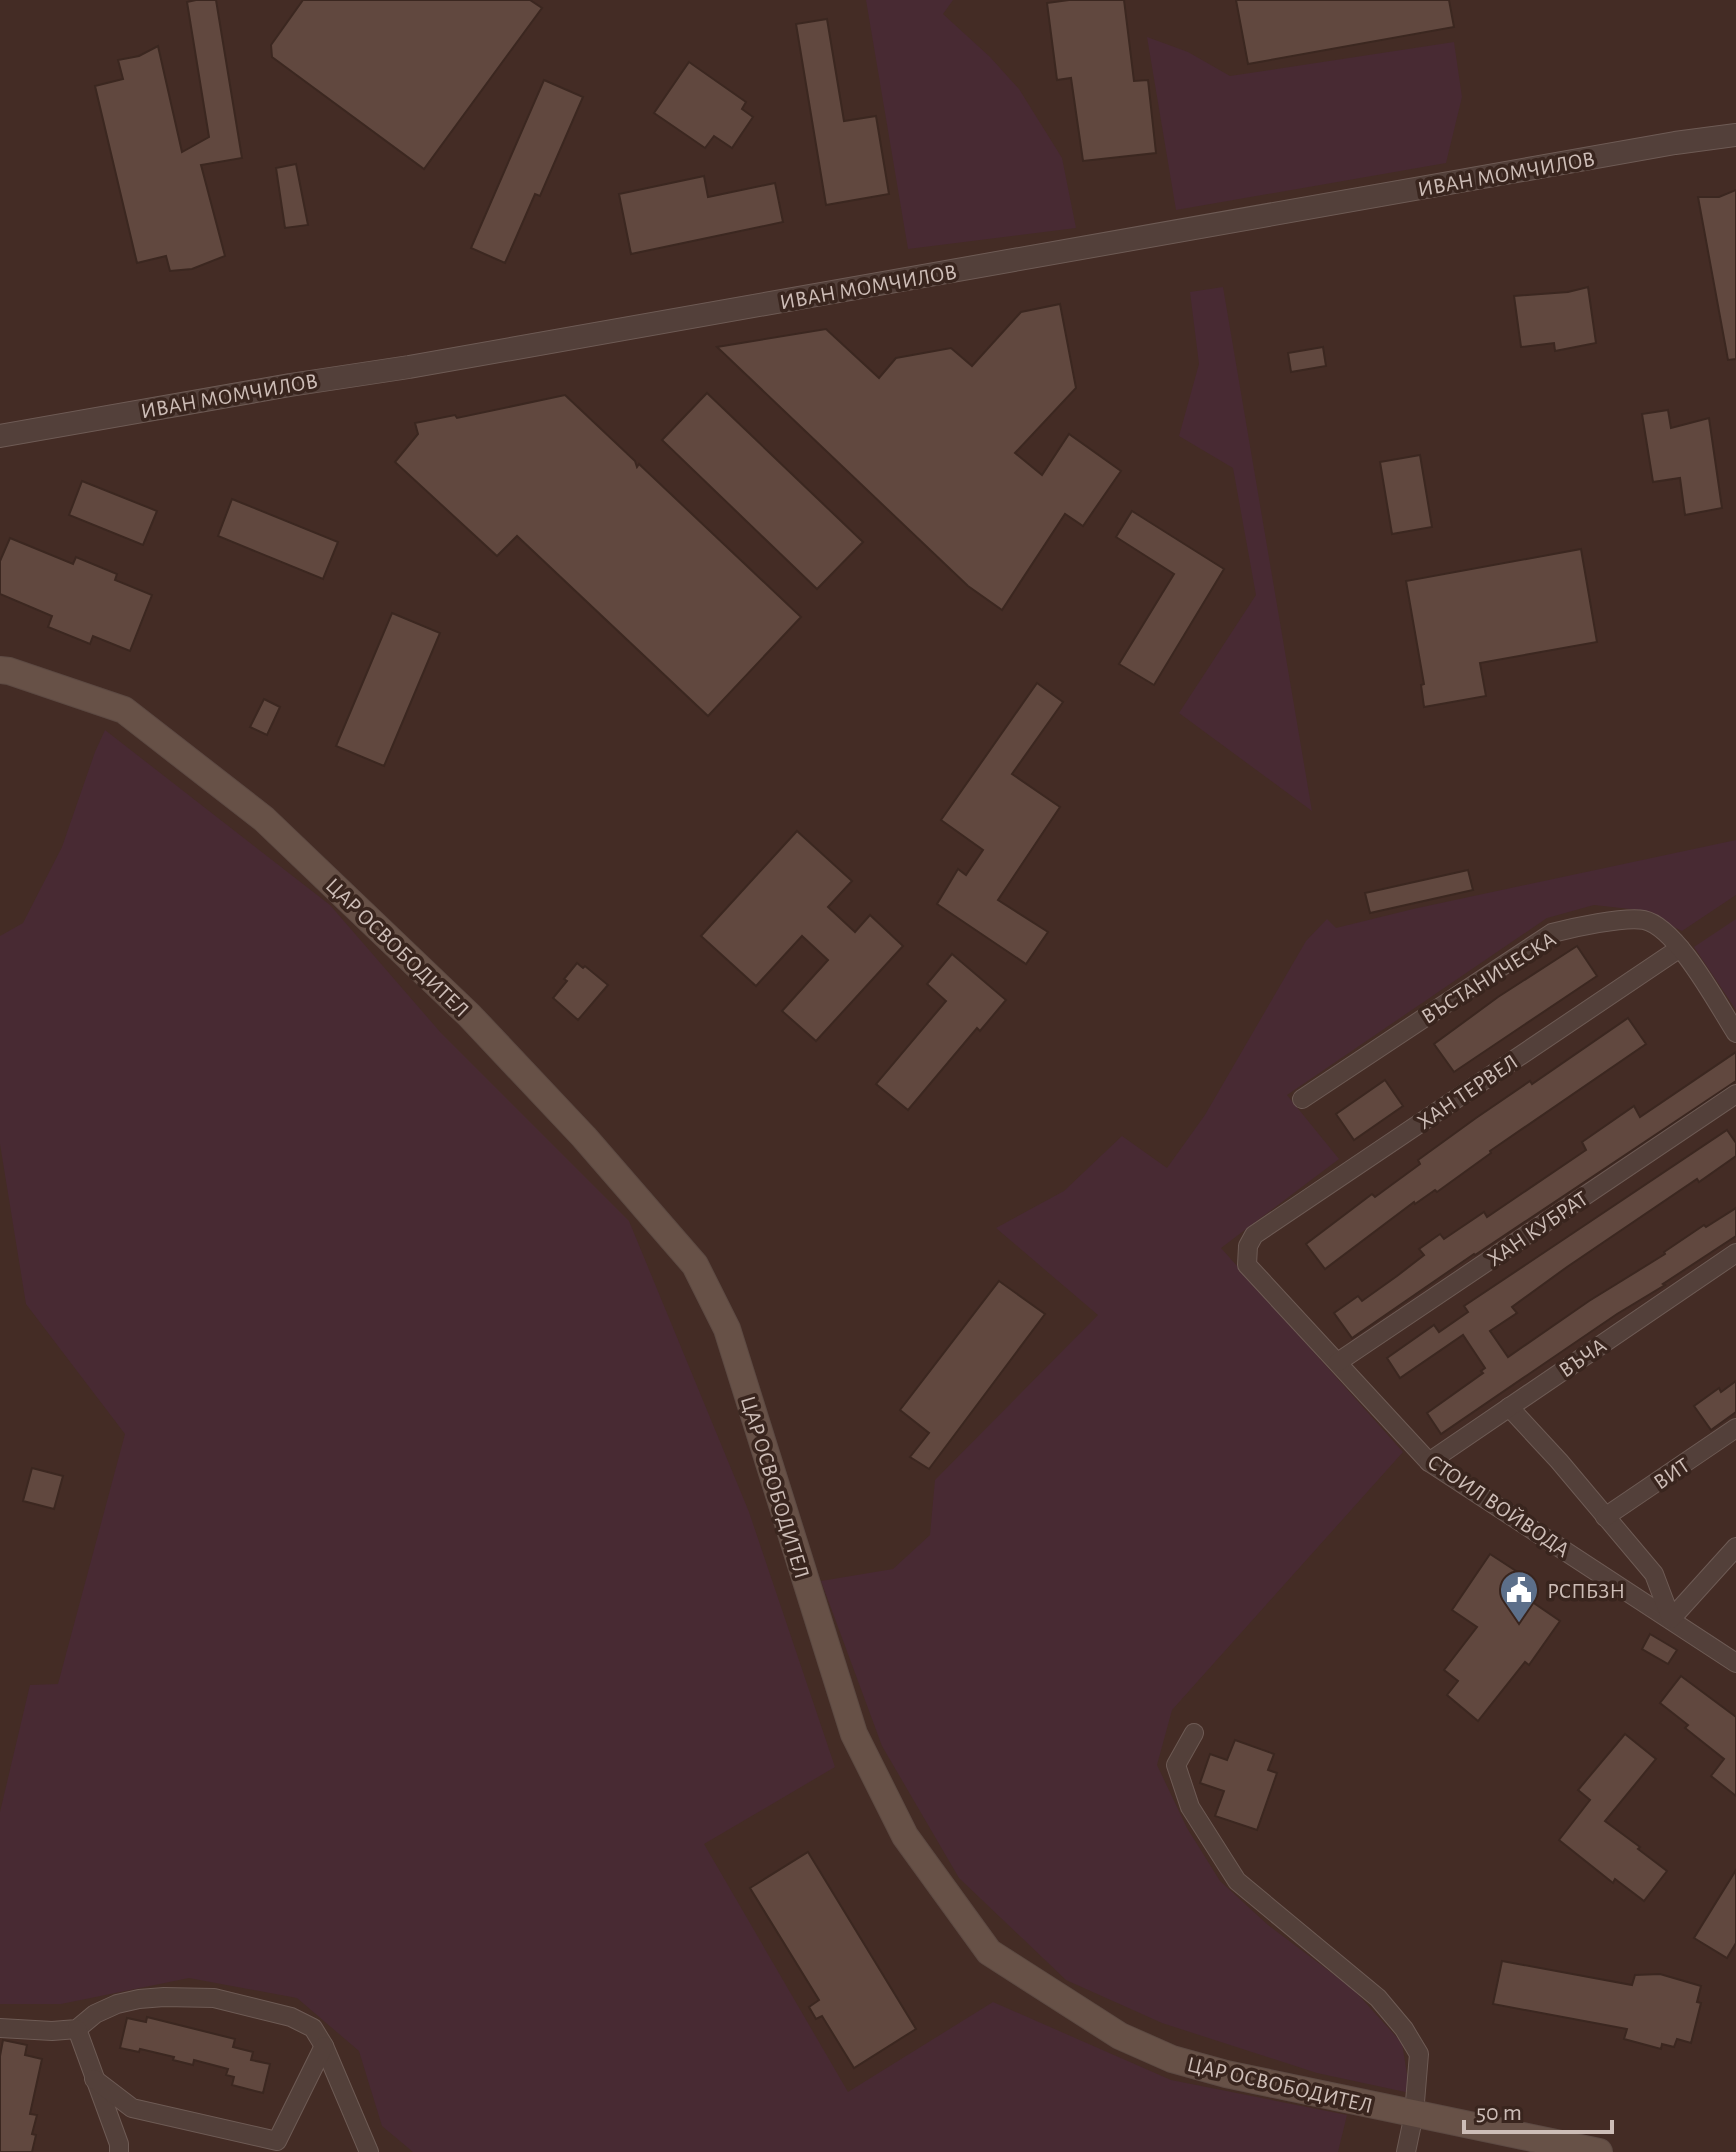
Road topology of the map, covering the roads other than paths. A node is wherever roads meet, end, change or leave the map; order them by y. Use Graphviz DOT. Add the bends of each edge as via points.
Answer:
graph roads {
  1 [pos="1736,135"];
  2 [pos="0,436"];
  3 [pos="0,670"];
  4 [pos="1680,948"];
  5 [pos="1736,1033"];
  6 [pos="1736,1094"];
  7 [pos="1302,1099"];
  8 [pos="1254,1235"];
  9 [pos="1736,1253"];
  10 [pos="1338,1362"];
  11 [pos="1509,1407"];
  12 [pos="1736,1428"];
  13 [pos="1429,1462"];
  14 [pos="1605,1517"];
  15 [pos="1736,1547"];
  16 [pos="1671,1619"];
  17 [pos="1736,1663"];
  18 [pos="1194,1733"];
  19 [pos="0,2028"];
  20 [pos="77,2029"];
  21 [pos="324,2046"];
  22 [pos="94,2079"];
  23 [pos="1414,2114"];
  24 [pos="119,2152"];
  25 [pos="369,2152"];
  26 [pos="1406,2152"];
  27 [pos="1599,2152"];
  1 -- 2 [label="street, ИВАН МОМЧИЛОВ"];
  3 -- 23 [label="main road, ЦАР ОСВОБОДИТЕЛ" via="124,710 264,819 469,1015 695,1265 727,1329 854,1734 905,1836 989,1952 1120,2036 1172,2059"];
  4 -- 5 [label="street, ВЪСТАНИЧЕСКА"];
  4 -- 7 [label="street, ВЪСТАНИЧЕСКА" via="1665,931 1644,920 1552,933"];
  4 -- 8 [label="street, ХАН ТЕРВЕЛ"];
  6 -- 10 [label="street, ХАН КУБРАТ"];
  8 -- 10 [label="street, СТОИЛ ВОЙВОДА" via="1247,1265"];
  9 -- 11 [label="street, ВЪЧА"];
  10 -- 13 [label="street, СТОИЛ ВОЙВОДА"];
  11 -- 13 [label="street, ВЪЧА"];
  11 -- 14 [label="street"];
  12 -- 14 [label="street, ВИТ"];
  13 -- 16 [label="street, СТОИЛ ВОЙВОДА"];
  14 -- 16 [label="street" via="1654,1574"];
  15 -- 16 [label="street"];
  16 -- 17 [label="street, СТОИЛ ВОЙВОДА"];
  18 -- 23 [label="street" via="1176,1765 1190,1807 1237,1881 1378,1998 1404,2029 1419,2054"];
  19 -- 20 [label="street"];
  20 -- 21 [label="street" via="95,2014 139,1999 214,1998 291,2017 313,2028"];
  20 -- 22 [label="street"];
  21 -- 22 [label="street" via="277,2141 132,2108"];
  21 -- 25 [label="street"];
  22 -- 24 [label="street"];
  23 -- 26 [label="street"];
  23 -- 27 [label="main road, ЦАР ОСВОБОДИТЕЛ"];
}
